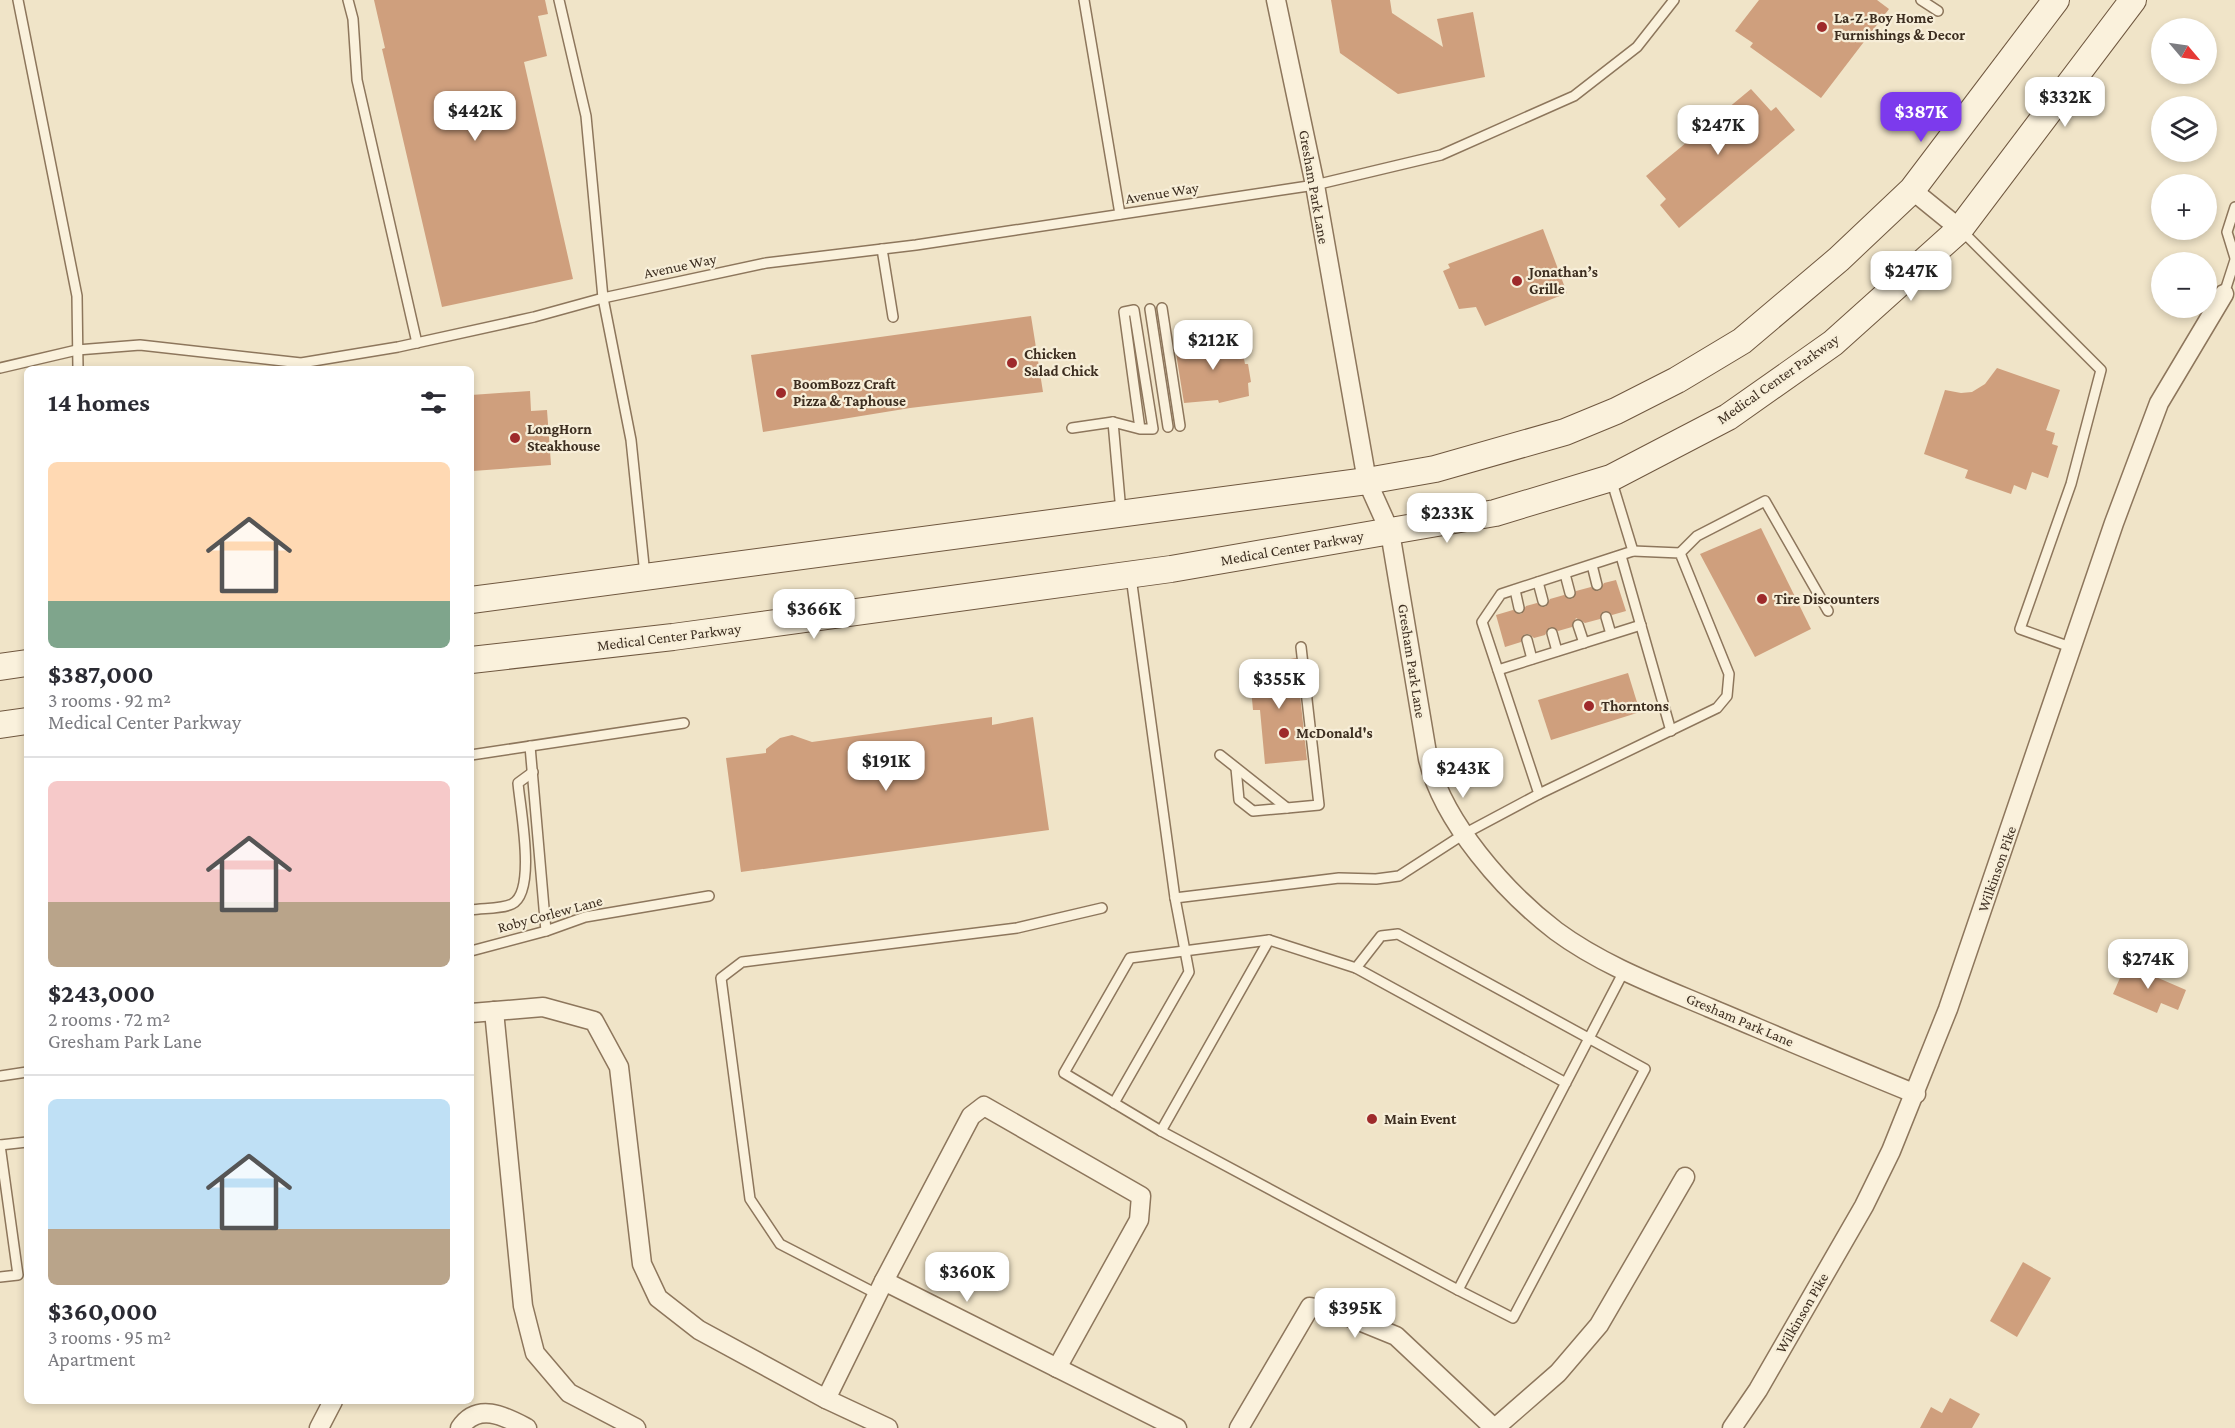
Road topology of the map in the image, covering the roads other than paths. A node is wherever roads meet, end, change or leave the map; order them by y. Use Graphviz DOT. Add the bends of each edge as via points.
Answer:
graph roads {
  1 [pos="18,0"];
  2 [pos="348,0"];
  3 [pos="559,0"];
  4 [pos="1084,0"];
  5 [pos="1276,0"];
  6 [pos="1674,0"];
  7 [pos="1921,0"];
  8 [pos="2056,0"];
  9 [pos="2133,0"];
  10 [pos="1938,11"];
  11 [pos="1315,185"];
  12 [pos="1912,190"];
  13 [pos="2235,207"];
  14 [pos="1120,214"];
  15 [pos="1960,229"];
  16 [pos="882,249"];
  17 [pos="2235,259"];
  18 [pos="2224,294"];
  19 [pos="603,298"];
  20 [pos="1162,308"];
  21 [pos="1150,309"];
  22 [pos="893,317"];
  23 [pos="417,343"];
  24 [pos="77,350"];
  25 [pos="321,364"];
  26 [pos="270,365"];
  27 [pos="78,366"];
  28 [pos="0,368"];
  29 [pos="1113,422"];
  30 [pos="1180,426"];
  31 [pos="1168,427"];
  32 [pos="1072,428"];
  33 [pos="1140,429"];
  34 [pos="1611,478"];
  35 [pos="1367,481"];
  36 [pos="1121,514"];
  37 [pos="1390,532"];
  38 [pos="1633,551"];
  39 [pos="1680,553"];
  40 [pos="1621,556"];
  41 [pos="1592,565"];
  42 [pos="1564,574"];
  43 [pos="1130,575"];
  44 [pos="645,576"];
  45 [pos="1538,582"];
  46 [pos="1597,585"];
  47 [pos="1515,590"];
  48 [pos="1570,593"];
  49 [pos="474,600"];
  50 [pos="1543,601"];
  51 [pos="1519,608"];
  52 [pos="1828,611"];
  53 [pos="1606,617"];
  54 [pos="1578,625"];
  55 [pos="1641,625"];
  56 [pos="1552,633"];
  57 [pos="1611,634"];
  58 [pos="1527,640"];
  59 [pos="1584,643"];
  60 [pos="1301,647"];
  61 [pos="2073,648"];
  62 [pos="1557,651"];
  63 [pos="1532,659"];
  64 [pos="474,660"];
  65 [pos="24,663"];
  66 [pos="0,667"];
  67 [pos="1498,670"];
  68 [pos="24,721"];
  69 [pos="684,723"];
  70 [pos="0,725"];
  71 [pos="1671,730"];
  72 [pos="530,746"];
  73 [pos="474,755"];
  74 [pos="1220,755"];
  75 [pos="1236,768"];
  76 [pos="533,772"];
  77 [pos="1539,794"];
  78 [pos="1287,808"];
  79 [pos="1464,834"];
  80 [pos="709,896"];
  81 [pos="1175,898"];
  82 [pos="1102,908"];
  83 [pos="474,910"];
  84 [pos="546,931"];
  85 [pos="1269,940"];
  86 [pos="474,950"];
  87 [pos="1187,950"];
  88 [pos="1356,968"];
  89 [pos="1624,971"];
  90 [pos="494,1011"];
  91 [pos="474,1013"];
  92 [pos="1590,1038"];
  93 [pos="24,1072"];
  94 [pos="0,1076"];
  95 [pos="1566,1083"];
  96 [pos="1916,1094"];
  97 [pos="1114,1103"];
  98 [pos="1161,1131"];
  99 [pos="24,1142"];
  100 [pos="0,1145"];
  101 [pos="1685,1177"];
  102 [pos="0,1277"];
  103 [pos="880,1288"];
  104 [pos="1458,1290"];
  105 [pos="1057,1368"];
  106 [pos="826,1399"];
  107 [pos="331,1404"];
  108 [pos="319,1428"];
  109 [pos="460,1428"];
  110 [pos="527,1428"];
  111 [pos="636,1428"];
  112 [pos="888,1428"];
  113 [pos="1177,1428"];
  114 [pos="1239,1428"];
  115 [pos="1494,1428"];
  116 [pos="1732,1428"];
  1 -- 24 [label="lane" via="77,296"];
  2 -- 23 [label="lane" via="357,80"];
  3 -- 19 [label="lane" via="586,116"];
  4 -- 14 [label="lane"];
  5 -- 11 [label="street, Gresham Park Lane"];
  6 -- 11 [label="lane, Avenue Way" via="1637,48 1574,96 1441,155"];
  7 -- 10 [label="lane"];
  8 -- 12 [label="main road"];
  9 -- 15 [label="main road, Medical Center Parkway"];
  11 -- 14 [label="lane, Avenue Way"];
  11 -- 35 [label="street, Gresham Park Lane"];
  12 -- 15 [label="street"];
  12 -- 35 [label="main road" via="1839,259 1742,341 1677,380 1565,432 1435,469"];
  13 -- 17 [label="lane" via="2227,232"];
  14 -- 16 [label="lane, Avenue Way"];
  15 -- 34 [label="main road, Medical Center Parkway" via="1833,343 1728,417"];
  15 -- 61 [label="lane" via="2102,370 2071,484 2020,629"];
  16 -- 19 [label="lane, Avenue Way" via="766,263"];
  16 -- 22 [label="lane"];
  17 -- 18 [label="lane"];
  18 -- 61 [label="street, Wilkinson Pike" via="2159,403"];
  19 -- 23 [label="lane, Avenue Way"];
  19 -- 44 [label="lane" via="631,440"];
  20 -- 30 [label="lane"];
  21 -- 31 [label="lane"];
  23 -- 25 [label="lane, Avenue Way"];
  24 -- 26 [label="lane, Avenue Way" via="140,345"];
  24 -- 27 [label="lane"];
  24 -- 28 [label="lane, Avenue Way"];
  25 -- 26 [label="lane, Avenue Way"];
  29 -- 32 [label="lane"];
  29 -- 33 [label="lane"];
  29 -- 36 [label="lane"];
  33 -- 33 [label="lane" via="1124,312 1134,310 1153,429"];
  34 -- 37 [label="main road, Medical Center Parkway" via="1495,513"];
  34 -- 38 [label="lane"];
  35 -- 36 [label="main road"];
  35 -- 37 [label="street, Gresham Park Lane"];
  36 -- 44 [label="main road"];
  37 -- 43 [label="main road, Medical Center Parkway"];
  37 -- 79 [label="street, Gresham Park Lane" via="1433,782"];
  38 -- 39 [label="lane"];
  38 -- 40 [label="lane"];
  39 -- 52 [label="lane" via="1697,536 1765,501"];
  39 -- 71 [label="lane" via="1729,674 1727,696 1717,708"];
  40 -- 41 [label="lane"];
  40 -- 55 [label="lane"];
  41 -- 42 [label="lane"];
  41 -- 46 [label="lane"];
  42 -- 45 [label="lane"];
  42 -- 48 [label="lane"];
  43 -- 64 [label="main road, Medical Center Parkway" via="673,638"];
  43 -- 81 [label="lane"];
  44 -- 49 [label="main road"];
  45 -- 47 [label="lane"];
  45 -- 50 [label="lane"];
  47 -- 51 [label="lane"];
  47 -- 67 [label="lane" via="1501,594 1482,622"];
  53 -- 57 [label="lane"];
  54 -- 59 [label="lane"];
  55 -- 57 [label="lane"];
  55 -- 71 [label="lane"];
  56 -- 62 [label="lane"];
  57 -- 59 [label="lane"];
  58 -- 63 [label="lane"];
  59 -- 62 [label="lane"];
  60 -- 78 [label="lane" via="1319,805"];
  61 -- 96 [label="street, Wilkinson Pike"];
  62 -- 63 [label="lane"];
  63 -- 67 [label="lane"];
  65 -- 66 [label="main road"];
  67 -- 77 [label="lane"];
  68 -- 70 [label="main road"];
  69 -- 72 [label="lane"];
  71 -- 77 [label="lane"];
  72 -- 73 [label="lane"];
  72 -- 76 [label="lane"];
  74 -- 75 [label="lane"];
  75 -- 78 [label="lane"];
  75 -- 78 [label="lane" via="1239,800 1253,811"];
  76 -- 83 [label="lane" via="518,783 526,880 522,896 512,904"];
  76 -- 84 [label="lane"];
  77 -- 79 [label="lane"];
  79 -- 81 [label="lane" via="1399,876 1339,878"];
  79 -- 89 [label="street, Gresham Park Lane" via="1506,884 1556,931"];
  80 -- 84 [label="lane, Roby Corlew Lane" via="585,917"];
  81 -- 87 [label="lane"];
  82 -- 103 [label="lane" via="1017,928 742,962 721,978 750,1199 780,1244"];
  84 -- 86 [label="lane, Roby Corlew Lane"];
  85 -- 87 [label="lane"];
  85 -- 88 [label="lane"];
  85 -- 98 [label="lane"];
  87 -- 97 [label="lane" via="1189,972"];
  87 -- 97 [label="lane" via="1130,958 1064,1073"];
  88 -- 92 [label="lane" via="1381,936 1398,934"];
  88 -- 95 [label="lane"];
  89 -- 92 [label="lane"];
  89 -- 96 [label="street, Gresham Park Lane"];
  90 -- 91 [label="street"];
  90 -- 106 [label="street" via="543,1007 594,1021 619,1067 642,1264 658,1298 699,1330"];
  90 -- 111 [label="street" via="523,1306 535,1353 569,1393"];
  92 -- 95 [label="lane"];
  92 -- 104 [label="lane" via="1645,1069 1513,1318"];
  93 -- 94 [label="lane"];
  95 -- 104 [label="lane"];
  96 -- 116 [label="street, Wilkinson Pike" via="1864,1206"];
  97 -- 98 [label="lane"];
  98 -- 104 [label="lane"];
  99 -- 100 [label="lane"];
  100 -- 102 [label="lane" via="18,1275"];
  101 -- 115 [label="street" via="1599,1324 1558,1373"];
  103 -- 105 [label="street"];
  103 -- 105 [label="street" via="971,1116 984,1107 1141,1196 1139,1220"];
  103 -- 106 [label="street"];
  105 -- 113 [label="street"];
  106 -- 112 [label="street"];
  107 -- 108 [label="street"];
  109 -- 110 [label="street" via="476,1415 488,1412 501,1414"];
  114 -- 115 [label="street" via="1310,1307 1342,1314 1396,1336"];
}
